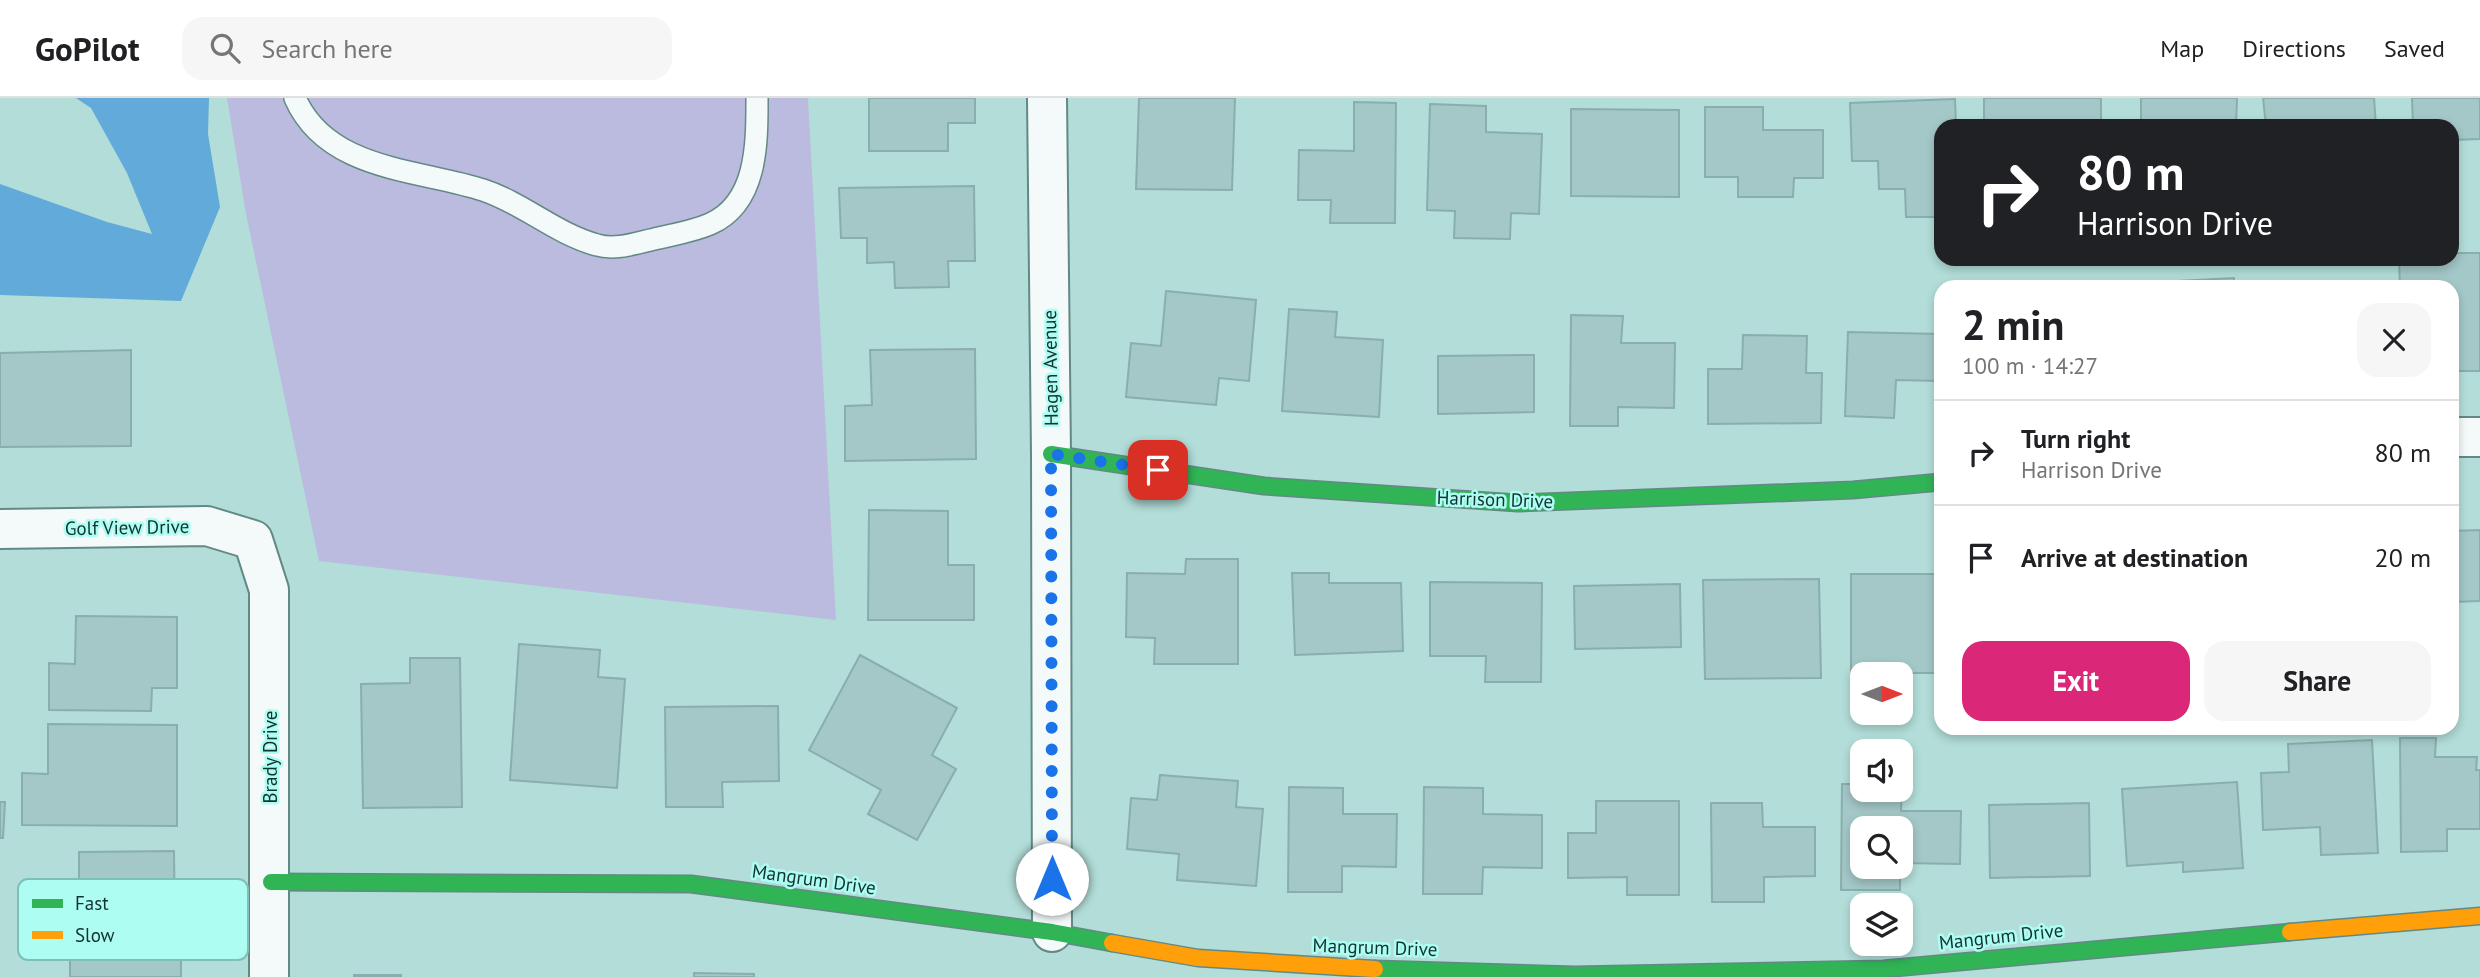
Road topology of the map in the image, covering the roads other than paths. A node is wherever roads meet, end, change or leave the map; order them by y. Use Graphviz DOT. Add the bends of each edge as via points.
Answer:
graph roads {
  1 [pos="295,98"];
  2 [pos="757,98"];
  3 [pos="1047,98"];
  4 [pos="2459,437"];
  5 [pos="2480,437"];
  6 [pos="1051,454"];
  7 [pos="1934,483"];
  8 [pos="0,529"];
  9 [pos="253,540"];
  10 [pos="271,882"];
  11 [pos="2480,916"];
  12 [pos="1052,932"];
  13 [pos="270,977"];
  1 -- 2 [label="lane" via="320,133 366,161 485,191 585,241 612,247 711,224 734,206 749,179 755,155"];
  3 -- 6 [label="street, Hagen Avenue"];
  4 -- 5 [label="street"];
  6 -- 7 [label="street, Harrison Drive" via="1264,486 1518,503"];
  6 -- 12 [label="street, Hagen Avenue"];
  8 -- 9 [label="street, Golf View Drive" via="208,526"];
  9 -- 10 [label="street, Brady Drive" via="269,590"];
  10 -- 12 [label="street, Mangrum Drive" via="691,884"];
  10 -- 13 [label="street, Brady Drive"];
  11 -- 12 [label="street, Mangrum Drive" via="1883,969 1575,975 1198,958"];
}
